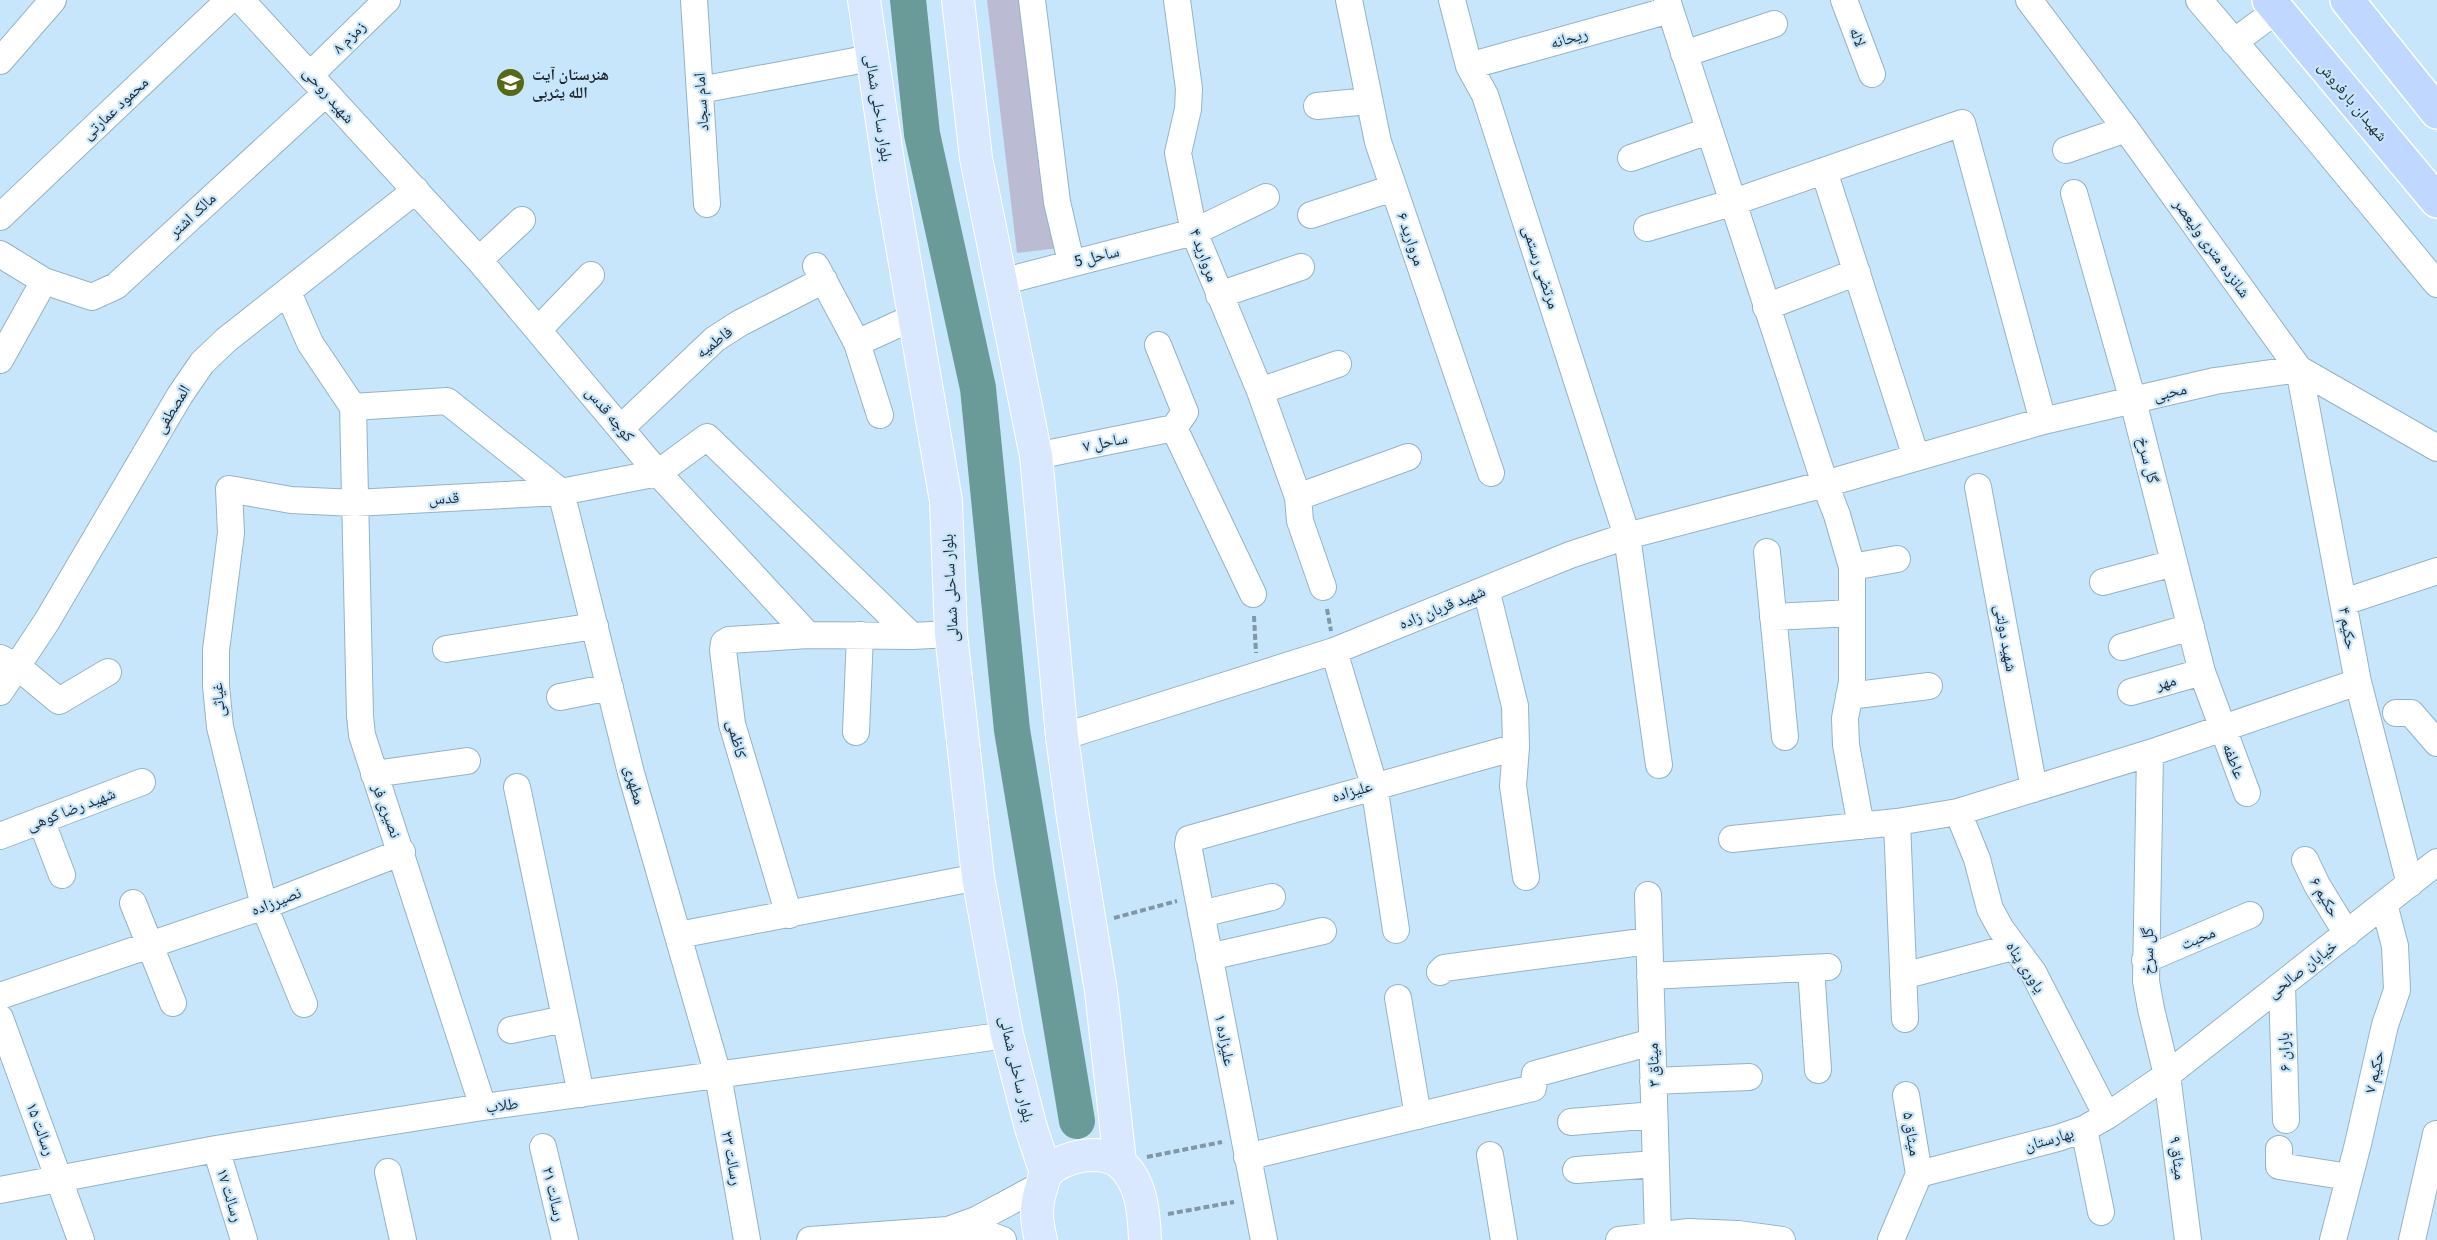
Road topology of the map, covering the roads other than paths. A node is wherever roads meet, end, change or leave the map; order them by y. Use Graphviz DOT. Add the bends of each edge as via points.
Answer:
graph roads {
  1 [pos="53,0"];
  2 [pos="229,0"];
  3 [pos="241,0"];
  4 [pos="694,0"];
  5 [pos="864,0"];
  6 [pos="958,0"];
  7 [pos="1032,0"];
  8 [pos="1177,0"];
  9 [pos="1349,0"];
  10 [pos="1452,0"];
  11 [pos="1844,0"];
  12 [pos="2029,0"];
  13 [pos="2199,0"];
  14 [pos="2346,0"];
  15 [pos="381,2"];
  16 [pos="1668,5"];
  17 [pos="2273,5"];
  18 [pos="1774,24"];
  19 [pos="2234,42"];
  20 [pos="1684,54"];
  21 [pos="871,58"];
  22 [pos="0,61"];
  23 [pos="1469,66"];
  24 [pos="1872,74"];
  25 [pos="319,84"];
  26 [pos="700,90"];
  27 [pos="1368,101"];
  28 [pos="1317,106"];
  29 [pos="2437,112"];
  30 [pos="2126,129"];
  31 [pos="1708,131"];
  32 [pos="2066,150"];
  33 [pos="1631,158"];
  34 [pos="1824,171"];
  35 [pos="1393,188"];
  36 [pos="416,190"];
  37 [pos="2074,193"];
  38 [pos="1266,197"];
  39 [pos="2437,201"];
  40 [pos="1731,203"];
  41 [pos="707,204"];
  42 [pos="1311,215"];
  43 [pos="0,217"];
  44 [pos="522,220"];
  45 [pos="1647,228"];
  46 [pos="1194,232"];
  47 [pos="0,254"];
  48 [pos="479,260"];
  49 [pos="1071,262"];
  50 [pos="1301,267"];
  51 [pos="1857,272"];
  52 [pos="591,275"];
  53 [pos="44,281"];
  54 [pos="1001,282"];
  55 [pos="2437,284"];
  56 [pos="288,292"];
  57 [pos="1219,295"];
  58 [pos="1766,307"];
  59 [pos="914,317"];
  60 [pos="538,330"];
  61 [pos="857,343"];
  62 [pos="1158,345"];
  63 [pos="0,360"];
  64 [pos="1338,364"];
  65 [pos="2299,369"];
  66 [pos="1260,391"];
  67 [pos="2133,400"];
  68 [pos="353,407"];
  69 [pos="880,415"];
  70 [pos="2043,421"];
  71 [pos="622,427"];
  72 [pos="1174,428"];
  73 [pos="2437,448"];
  74 [pos="1036,456"];
  75 [pos="1408,457"];
  76 [pos="1916,457"];
  77 [pos="658,473"];
  78 [pos="1491,473"];
  79 [pos="1825,484"];
  80 [pos="1978,487"];
  81 [pos="229,489"];
  82 [pos="561,492"];
  83 [pos="1298,497"];
  84 [pos="355,503"];
  85 [pos="1627,536"];
  86 [pos="1767,552"];
  87 [pos="1897,559"];
  88 [pos="2174,563"];
  89 [pos="1852,567"];
  90 [pos="2437,571"];
  91 [pos="2103,582"];
  92 [pos="1323,588"];
  93 [pos="1486,590"];
  94 [pos="1253,594"];
  95 [pos="2344,602"];
  96 [pos="1852,613"];
  97 [pos="1773,617"];
  98 [pos="595,626"];
  99 [pos="2191,627"];
  100 [pos="951,634"];
  101 [pos="808,635"];
  102 [pos="860,635"];
  103 [pos="912,636"];
  104 [pos="2122,647"];
  105 [pos="446,649"];
  106 [pos="1334,651"];
  107 [pos="9,663"];
  108 [pos="108,672"];
  109 [pos="2202,672"];
  110 [pos="2358,682"];
  111 [pos="1929,686"];
  112 [pos="610,687"];
  113 [pos="0,692"];
  114 [pos="2130,692"];
  115 [pos="1850,696"];
  116 [pos="560,698"];
  117 [pos="2396,713"];
  118 [pos="2222,728"];
  119 [pos="856,732"];
  120 [pos="1062,737"];
  121 [pos="1785,737"];
  122 [pos="2437,744"];
  123 [pos="1516,747"];
  124 [pos="2150,753"];
  125 [pos="467,761"];
  126 [pos="1659,765"];
  127 [pos="374,774"];
  128 [pos="142,782"];
  129 [pos="1374,785"];
  130 [pos="517,787"];
  131 [pos="2034,789"];
  132 [pos="2247,793"];
  133 [pos="1958,812"];
  134 [pos="41,820"];
  135 [pos="1897,822"];
  136 [pos="1861,826"];
  137 [pos="0,836"];
  138 [pos="1189,839"];
  139 [pos="1732,839"];
  140 [pos="402,852"];
  141 [pos="2305,860"];
  142 [pos="2437,862"];
  143 [pos="62,875"];
  144 [pos="978,877"];
  145 [pos="1526,877"];
  146 [pos="2410,884"];
  147 [pos="1648,895"];
  148 [pos="1272,897"];
  149 [pos="133,903"];
  150 [pos="2384,904"];
  151 [pos="1199,905"];
  152 [pos="264,906"];
  153 [pos="789,915"];
  154 [pos="2250,915"];
  155 [pos="1396,930"];
  156 [pos="1323,931"];
  157 [pos="2347,933"];
  158 [pos="679,935"];
  159 [pos="1649,941"];
  160 [pos="149,946"];
  161 [pos="2013,947"];
  162 [pos="1209,957"];
  163 [pos="2145,960"];
  164 [pos="1440,972"];
  165 [pos="1650,976"];
  166 [pos="1904,976"];
  167 [pos="2282,985"];
  168 [pos="0,996"];
  169 [pos="1398,998"];
  170 [pos="173,1003"];
  171 [pos="304,1004"];
  172 [pos="0,1018"];
  173 [pos="565,1019"];
  174 [pos="1905,1019"];
  175 [pos="510,1030"];
  176 [pos="1007,1035"];
  177 [pos="1652,1042"];
  178 [pos="1818,1070"];
  179 [pos="718,1075"];
  180 [pos="2167,1075"];
  181 [pos="1749,1077"];
  182 [pos="1653,1081"];
  183 [pos="581,1094"];
  184 [pos="1906,1095"];
  185 [pos="483,1107"];
  186 [pos="1654,1114"];
  187 [pos="1418,1116"];
  188 [pos="2107,1116"];
  189 [pos="2286,1120"];
  190 [pos="1571,1122"];
  191 [pos="2084,1129"];
  192 [pos="2436,1134"];
  193 [pos="543,1147"];
  194 [pos="1245,1148"];
  195 [pos="216,1149"];
  196 [pos="1490,1155"];
  197 [pos="2279,1158"];
  198 [pos="1120,1162"];
  199 [pos="1656,1164"];
  200 [pos="1576,1170"];
  201 [pos="388,1172"];
  202 [pos="1918,1174"];
  203 [pos="2349,1177"];
  204 [pos="1045,1178"];
  205 [pos="59,1179"];
  206 [pos="0,1190"];
  207 [pos="2101,1212"];
  208 [pos="948,1230"];
  209 [pos="1150,1233"];
  210 [pos="1658,1235"];
  211 [pos="1689,1236"];
  212 [pos="824,1239"];
  213 [pos="81,1240"];
  214 [pos="244,1240"];
  215 [pos="403,1240"];
  216 [pos="565,1240"];
  217 [pos="747,1240"];
  218 [pos="1002,1240"];
  219 [pos="1041,1240"];
  220 [pos="1264,1240"];
  221 [pos="1504,1240"];
  222 [pos="1619,1240"];
  223 [pos="1782,1240"];
  224 [pos="1891,1240"];
  225 [pos="2188,1240"];
  226 [pos="2332,1240"];
  227 [pos="2412,1240"];
  1 -- 22 [label="street"];
  2 -- 43 [label="street, محمود عمارتی"];
  3 -- 25 [label="street, شهید روحی"];
  4 -- 26 [label="street, امام سجاد"];
  5 -- 21 [label="main road, بلوار ساحلی شمالی"];
  6 -- 54 [label="main road" via="976,158"];
  7 -- 49 [label="street" via="1057,202"];
  8 -- 46 [label="street, مروارید ۴" via="1189,89 1178,153"];
  9 -- 27 [label="street, مروارید ۶"];
  10 -- 23 [label="street, مرتضی رستمی"];
  11 -- 24 [label="street, لاله"];
  12 -- 30 [label="street, شانزده متری ولیعصر"];
  13 -- 19 [label="street"];
  14 -- 29 [label="highway"];
  15 -- 25 [label="street, زمزم ۸"];
  16 -- 20 [label="street"];
  16 -- 23 [label="street, ریحانه"];
  17 -- 19 [label="street"];
  17 -- 39 [label="highway, شهیدان بارفروش"];
  18 -- 20 [label="street"];
  19 -- 55 [label="street"];
  20 -- 31 [label="street"];
  21 -- 26 [label="street"];
  21 -- 59 [label="main road, بلوار ساحلی شمالی"];
  23 -- 85 [label="street, مرتضی رستمی" via="1485,95"];
  25 -- 36 [label="street, شهید روحی"];
  25 -- 53 [label="street, مالک اشتر" via="116,286 92,297"];
  26 -- 41 [label="street, امام سجاد"];
  27 -- 28 [label="street"];
  27 -- 35 [label="street, مروارید ۶"];
  30 -- 32 [label="street"];
  30 -- 65 [label="street, شانزده متری ولیعصر"];
  31 -- 33 [label="street"];
  31 -- 40 [label="street"];
  34 -- 40 [label="street"];
  34 -- 51 [label="street"];
  34 -- 70 [label="street" via="1962,123"];
  35 -- 42 [label="street"];
  35 -- 78 [label="street, مروارید ۶"];
  36 -- 48 [label="street, کوچه قدس"];
  36 -- 56 [label="street, المصطفی"];
  37 -- 67 [label="street, گل سرخ"];
  38 -- 46 [label="street, ساحل 5"];
  40 -- 45 [label="street"];
  40 -- 58 [label="street"];
  44 -- 48 [label="street"];
  46 -- 49 [label="street, ساحل 5"];
  46 -- 57 [label="street, مروارید ۴"];
  47 -- 53 [label="street, مالک اشتر"];
  48 -- 60 [label="street, کوچه قدس"];
  49 -- 54 [label="street, ساحل 5"];
  50 -- 57 [label="street"];
  51 -- 58 [label="street"];
  51 -- 76 [label="street"];
  52 -- 60 [label="street"];
  53 -- 63 [label="street"];
  54 -- 74 [label="main road"];
  56 -- 68 [label="street" via="309,343"];
  56 -- 107 [label="street, المصطفی" via="225,340 191,377"];
  57 -- 66 [label="street, مروارید ۴"];
  58 -- 79 [label="street"];
  59 -- 61 [label="street"];
  59 -- 100 [label="main road, بلوار ساحلی شمالی" via="946,501"];
  60 -- 71 [label="street, کوچه قدس"];
  61 -- 69 [label="street"];
  61 -- 71 [label="street, فاطمیه" via="820,272 715,339"];
  62 -- 72 [label="street" via="1185,412"];
  64 -- 66 [label="street"];
  65 -- 67 [label="street, محبی" via="2215,381"];
  65 -- 73 [label="street, شانزده متری ولیعصر"];
  65 -- 95 [label="street, حکیم ۴"];
  66 -- 83 [label="street, مروارید ۴"];
  67 -- 70 [label="street, محبی"];
  67 -- 88 [label="street, گل سرخ"];
  68 -- 82 [label="street" via="447,401"];
  68 -- 84 [label="street, نصیری فر"];
  70 -- 76 [label="street, محبی"];
  71 -- 77 [label="street, کوچه قدس"];
  72 -- 74 [label="street, ساحل ۷"];
  72 -- 94 [label="street"];
  74 -- 120 [label="main road"];
  75 -- 83 [label="street"];
  76 -- 79 [label="street, شهید قربان زاده"];
  77 -- 82 [label="street, قدس"];
  77 -- 101 [label="street, کوچه قدس"];
  77 -- 103 [label="street" via="707,436"];
  79 -- 85 [label="street, شهید قربان زاده"];
  79 -- 89 [label="street"];
  80 -- 131 [label="street, شهید دولتی"];
  81 -- 84 [label="street, قدس" via="291,500"];
  81 -- 152 [label="street, غیاثی" via="231,533 216,650 218,709 228,767"];
  82 -- 84 [label="street, قدس"];
  82 -- 98 [label="street, مطهری"];
  83 -- 92 [label="street, مروارید ۴" via="1300,521"];
  84 -- 127 [label="street, نصیری فر" via="360,716"];
  85 -- 93 [label="street, شهید قربان زاده"];
  85 -- 126 [label="street, مرتضی رستمی"];
  86 -- 97 [label="street"];
  87 -- 89 [label="street"];
  88 -- 91 [label="street"];
  88 -- 99 [label="street, گل سرخ"];
  89 -- 96 [label="street"];
  90 -- 95 [label="street"];
  93 -- 106 [label="street, شهید قربان زاده"];
  93 -- 123 [label="street" via="1515,706"];
  95 -- 110 [label="street, حکیم ۴"];
  96 -- 97 [label="street"];
  96 -- 115 [label="street"];
  97 -- 121 [label="street"];
  98 -- 105 [label="street"];
  98 -- 112 [label="street, مطهری"];
  99 -- 104 [label="street"];
  99 -- 109 [label="street, گل سرخ"];
  100 -- 103 [label="street"];
  100 -- 144 [label="main road, بلوار ساحلی شمالی"];
  101 -- 102 [label="street"];
  101 -- 153 [label="street, کاظمی" via="729,640 723,650 732,724"];
  102 -- 103 [label="street"];
  102 -- 119 [label="street"];
  106 -- 120 [label="street, شهید قربان زاده"];
  106 -- 129 [label="street"];
  107 -- 108 [label="street" via="59,701"];
  107 -- 113 [label="street, المصطفی"];
  109 -- 114 [label="street, مهر"];
  109 -- 118 [label="street, گل سرخ"];
  110 -- 118 [label="street"];
  110 -- 146 [label="street, حکیم ۴"];
  111 -- 115 [label="street"];
  112 -- 116 [label="street"];
  112 -- 158 [label="street, مطهری"];
  115 -- 136 [label="street" via="1845,718 1846,745"];
  117 -- 122 [label="street" via="2411,713"];
  118 -- 124 [label="street"];
  118 -- 132 [label="street, عاطفه"];
  120 -- 198 [label="main road" via="1101,991"];
  123 -- 129 [label="street, علیزاده"];
  123 -- 145 [label="street" via="1513,786"];
  124 -- 131 [label="street"];
  124 -- 163 [label="street, گل سرخ"];
  125 -- 127 [label="street"];
  127 -- 140 [label="street, نصیری فر"];
  128 -- 134 [label="street, شهید رضا کوهی"];
  129 -- 138 [label="street, علیزاده"];
  129 -- 155 [label="street"];
  130 -- 173 [label="street"];
  131 -- 133 [label="street"];
  133 -- 135 [label="street"];
  133 -- 161 [label="street, یاوری پناه" via="1977,859 1990,909"];
  134 -- 137 [label="street, شهید رضا کوهی"];
  134 -- 143 [label="street"];
  135 -- 136 [label="street"];
  135 -- 166 [label="street"];
  136 -- 139 [label="street"];
  138 -- 151 [label="street, علیزاده ۱"];
  140 -- 152 [label="street, نصیرزاده"];
  140 -- 185 [label="street, نصیری فر"];
  141 -- 157 [label="street, حکیم ۶"];
  142 -- 146 [label="street, خیابان صالحی"];
  144 -- 153 [label="street"];
  144 -- 176 [label="main road, بلوار ساحلی شمالی"];
  146 -- 150 [label="street, خیابان صالحی"];
  147 -- 159 [label="street, میثاق ۳"];
  148 -- 151 [label="street"];
  149 -- 160 [label="street"];
  150 -- 157 [label="street, خیابان صالحی"];
  150 -- 203 [label="street, حکیم ۷" via="2395,946 2397,990"];
  151 -- 162 [label="street, علیزاده ۱"];
  152 -- 160 [label="street, نصیرزاده"];
  152 -- 171 [label="street, غیاثی"];
  153 -- 158 [label="street"];
  154 -- 163 [label="street, محبت"];
  156 -- 162 [label="street"];
  157 -- 167 [label="street, خیابان صالحی"];
  158 -- 179 [label="street, مطهری"];
  159 -- 164 [label="street" via="1444,968"];
  159 -- 165 [label="street, میثاق ۳"];
  160 -- 168 [label="street, نصیرزاده"];
  160 -- 170 [label="street"];
  161 -- 166 [label="street"];
  161 -- 188 [label="street, یاوری پناه" via="2033,972"];
  162 -- 194 [label="street, علیزاده ۱"];
  163 -- 180 [label="street, گل سرخ" via="2148,996"];
  165 -- 177 [label="street, میثاق ۳"];
  165 -- 178 [label="street" via="1820,967"];
  166 -- 174 [label="street"];
  167 -- 180 [label="street, خیابان صالحی"];
  167 -- 189 [label="street, باران ۶"];
  169 -- 187 [label="street"];
  172 -- 205 [label="street, رسالت ۱۵"];
  173 -- 175 [label="street"];
  173 -- 183 [label="street"];
  176 -- 179 [label="street, طلاب"];
  176 -- 204 [label="main road, بلوار ساحلی شمالی"];
  177 -- 182 [label="street, میثاق ۳"];
  177 -- 187 [label="street" via="1532,1065 1533,1088"];
  179 -- 183 [label="street, طلاب"];
  179 -- 217 [label="street, رسالت ۲۳"];
  180 -- 188 [label="street, بهارستان"];
  180 -- 225 [label="street, میثاق ۹"];
  181 -- 182 [label="street"];
  182 -- 186 [label="street, میثاق ۳"];
  183 -- 185 [label="street, طلاب"];
  184 -- 202 [label="street, میثاق ۵"];
  185 -- 195 [label="street, طلاب"];
  186 -- 190 [label="street"];
  186 -- 199 [label="street, میثاق ۳"];
  187 -- 194 [label="street"];
  188 -- 191 [label="street, بهارستان"];
  191 -- 202 [label="street, بهارستان"];
  191 -- 207 [label="street"];
  192 -- 227 [label="street"];
  193 -- 216 [label="street, رسالت ۲۱"];
  194 -- 220 [label="street, علیزاده ۱"];
  195 -- 205 [label="street, طلاب"];
  195 -- 214 [label="street, رسالت ۱۷"];
  196 -- 221 [label="street"];
  197 -- 203 [label="street"];
  198 -- 204 [label="main road" via="1089,1154 1063,1162"];
  198 -- 209 [label="main road" via="1133,1180"];
  199 -- 200 [label="street"];
  199 -- 210 [label="street, میثاق ۳"];
  201 -- 215 [label="street"];
  202 -- 224 [label="street, میثاق ۵"];
  203 -- 226 [label="street, حکیم ۷"];
  204 -- 208 [label="street" via="976,1220"];
  204 -- 219 [label="main road" via="1036,1200"];
  205 -- 206 [label="street, طلاب"];
  205 -- 213 [label="street, رسالت ۱۵"];
  208 -- 212 [label="street"];
  208 -- 218 [label="street" via="987,1234"];
  210 -- 211 [label="street"];
  210 -- 222 [label="street"];
  211 -- 223 [label="street" via="1738,1234"];
}
